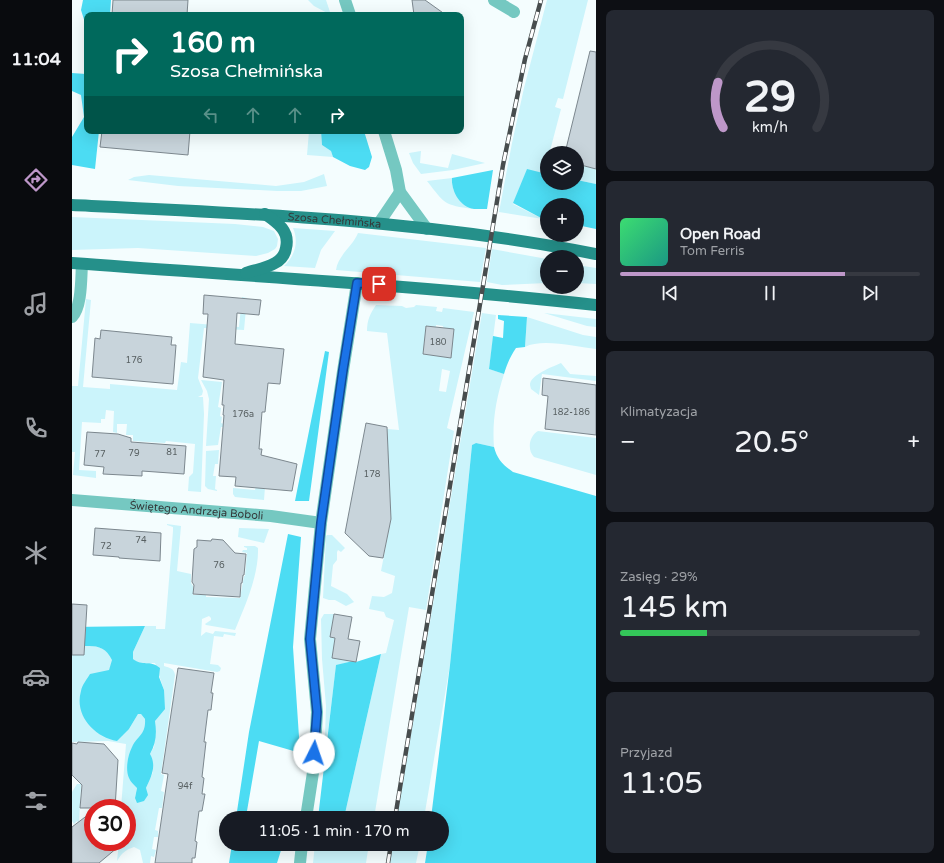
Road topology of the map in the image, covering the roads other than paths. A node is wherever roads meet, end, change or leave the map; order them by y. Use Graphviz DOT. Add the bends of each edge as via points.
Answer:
graph roads {
  1 [pos="345,0"];
  2 [pos="494,0"];
  3 [pos="349,12"];
  4 [pos="514,12"];
  5 [pos="385,134"];
  6 [pos="400,192"];
  7 [pos="72,205"];
  8 [pos="264,214"];
  9 [pos="379,223"];
  10 [pos="427,229"];
  11 [pos="596,254"];
  12 [pos="77,264"];
  13 [pos="239,275"];
  14 [pos="357,283"];
  15 [pos="596,305"];
  16 [pos="72,317"];
  17 [pos="72,500"];
  18 [pos="321,523"];
  19 [pos="307,811"];
  20 [pos="301,851"];
  21 [pos="300,863"];
  1 -- 3 [label="street"];
  2 -- 4 [label="street"];
  5 -- 6 [label="street"];
  6 -- 9 [label="street"];
  6 -- 10 [label="street"];
  7 -- 8 [label="main road, Szosa Chełmińska"];
  8 -- 9 [label="main road, Szosa Chełmińska"];
  8 -- 13 [label="main road" via="278,223 286,234 285,254 276,262"];
  9 -- 10 [label="main road, Szosa Chełmińska"];
  10 -- 11 [label="main road, Szosa Chełmińska" via="492,236"];
  12 -- 13 [label="main road"];
  12 -- 16 [label="street" via="79,305"];
  13 -- 14 [label="main road"];
  14 -- 15 [label="main road"];
  14 -- 18 [label="street"];
  17 -- 18 [label="street, Świętego Andrzeja Boboli" via="271,516"];
  18 -- 19 [label="street" via="310,639 317,712 314,766"];
  20 -- 21 [label="street"];
}
